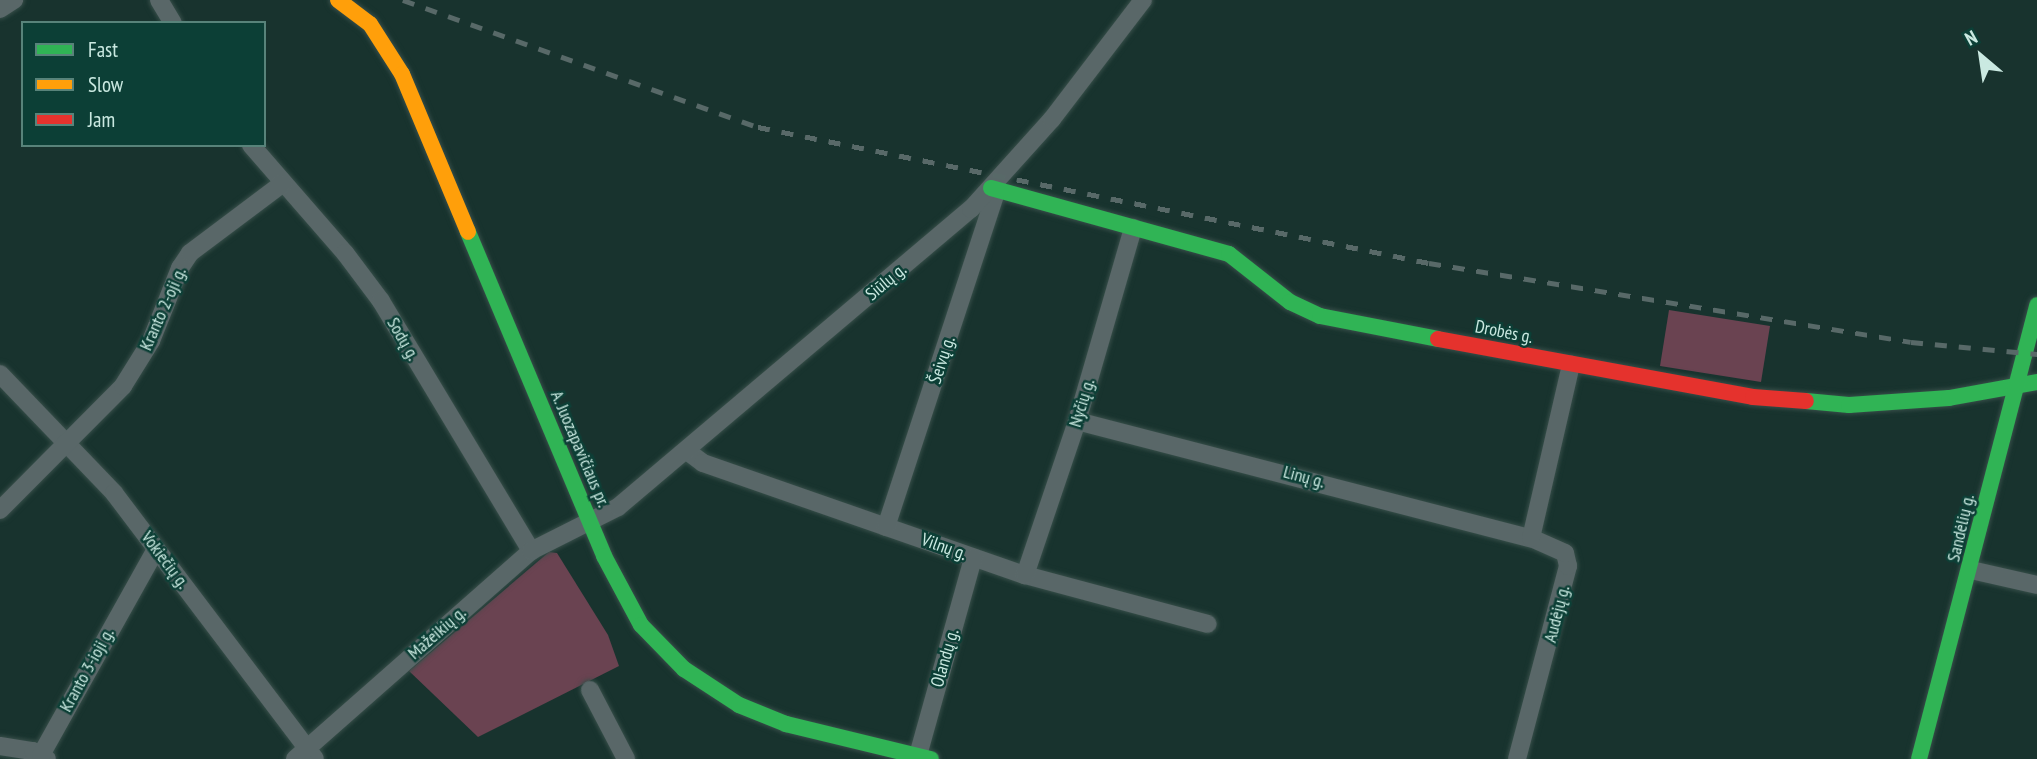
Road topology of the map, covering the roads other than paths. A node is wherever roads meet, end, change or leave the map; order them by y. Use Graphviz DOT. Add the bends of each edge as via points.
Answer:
graph roads {
  1 [pos="14,0"];
  2 [pos="159,0"];
  3 [pos="338,0"];
  4 [pos="1143,0"];
  5 [pos="362,5"];
  6 [pos="0,9"];
  7 [pos="172,21"];
  8 [pos="253,147"];
  9 [pos="282,184"];
  10 [pos="994,190"];
  11 [pos="1133,228"];
  12 [pos="2037,305"];
  13 [pos="1571,365"];
  14 [pos="2,380"];
  15 [pos="2037,382"];
  16 [pos="2014,386"];
  17 [pos="1077,421"];
  18 [pos="68,445"];
  19 [pos="687,452"];
  20 [pos="0,510"];
  21 [pos="590,523"];
  22 [pos="886,527"];
  23 [pos="1531,538"];
  24 [pos="156,549"];
  25 [pos="531,551"];
  26 [pos="973,558"];
  27 [pos="1971,569"];
  28 [pos="1025,575"];
  29 [pos="2037,585"];
  30 [pos="1208,624"];
  31 [pos="590,690"];
  32 [pos="0,746"];
  33 [pos="306,756"];
  34 [pos="44,757"];
  35 [pos="922,758"];
  36 [pos="626,759"];
  37 [pos="1517,759"];
  38 [pos="1919,759"];
  1 -- 6 [label="street"];
  2 -- 7 [label="street"];
  3 -- 5 [label="street, A. Juozapavičiaus pr."];
  4 -- 10 [label="street, Siūlų g."];
  5 -- 21 [label="street, A. Juozapavičiaus pr." via="402,74"];
  8 -- 9 [label="street, Sodų g."];
  9 -- 18 [label="street, Kranto 2-oji g." via="190,253 138,365"];
  9 -- 25 [label="street, Sodų g." via="345,253 381,301"];
  10 -- 11 [label="street, Drobės g."];
  10 -- 19 [label="street, Siūlų g."];
  10 -- 22 [label="street, Šeivų g."];
  11 -- 13 [label="street, Drobės g." via="1229,254 1290,302 1320,316"];
  11 -- 17 [label="street, Nyčių g."];
  12 -- 16 [label="street, Sandėlių g."];
  13 -- 16 [label="street, Drobės g." via="1753,397 1849,405 1949,398"];
  13 -- 23 [label="street"];
  14 -- 18 [label="street, Vokiečių g."];
  15 -- 16 [label="street, Drobės g."];
  16 -- 27 [label="street, Sandėlių g."];
  17 -- 23 [label="street, Linų g."];
  17 -- 28 [label="street, Nyčių g."];
  18 -- 20 [label="street, Kranto 2-oji g."];
  18 -- 24 [label="street, Vokiečių g." via="114,493"];
  19 -- 21 [label="street, Siūlų g." via="618,507"];
  19 -- 22 [label="street, Vilnų g." via="703,463"];
  21 -- 25 [label="street, Mažeikių g."];
  21 -- 35 [label="street, A. Juozapavičiaus pr." via="615,582 641,625 710,688 786,724"];
  22 -- 26 [label="street, Vilnų g."];
  23 -- 37 [label="street, Audėjų g." via="1564,553 1568,566"];
  24 -- 33 [label="street, Vokiečių g."];
  24 -- 34 [label="street, Kranto 3-ioji g."];
  25 -- 33 [label="street, Mažeikių g."];
  26 -- 28 [label="street, Vilnų g."];
  26 -- 35 [label="street, Olandų g."];
  27 -- 29 [label="street"];
  27 -- 38 [label="street, Sandėlių g."];
  28 -- 30 [label="street, Vilnų g."];
  31 -- 36 [label="street"];
  32 -- 34 [label="street, Kranto 3-ioji g."];
}
